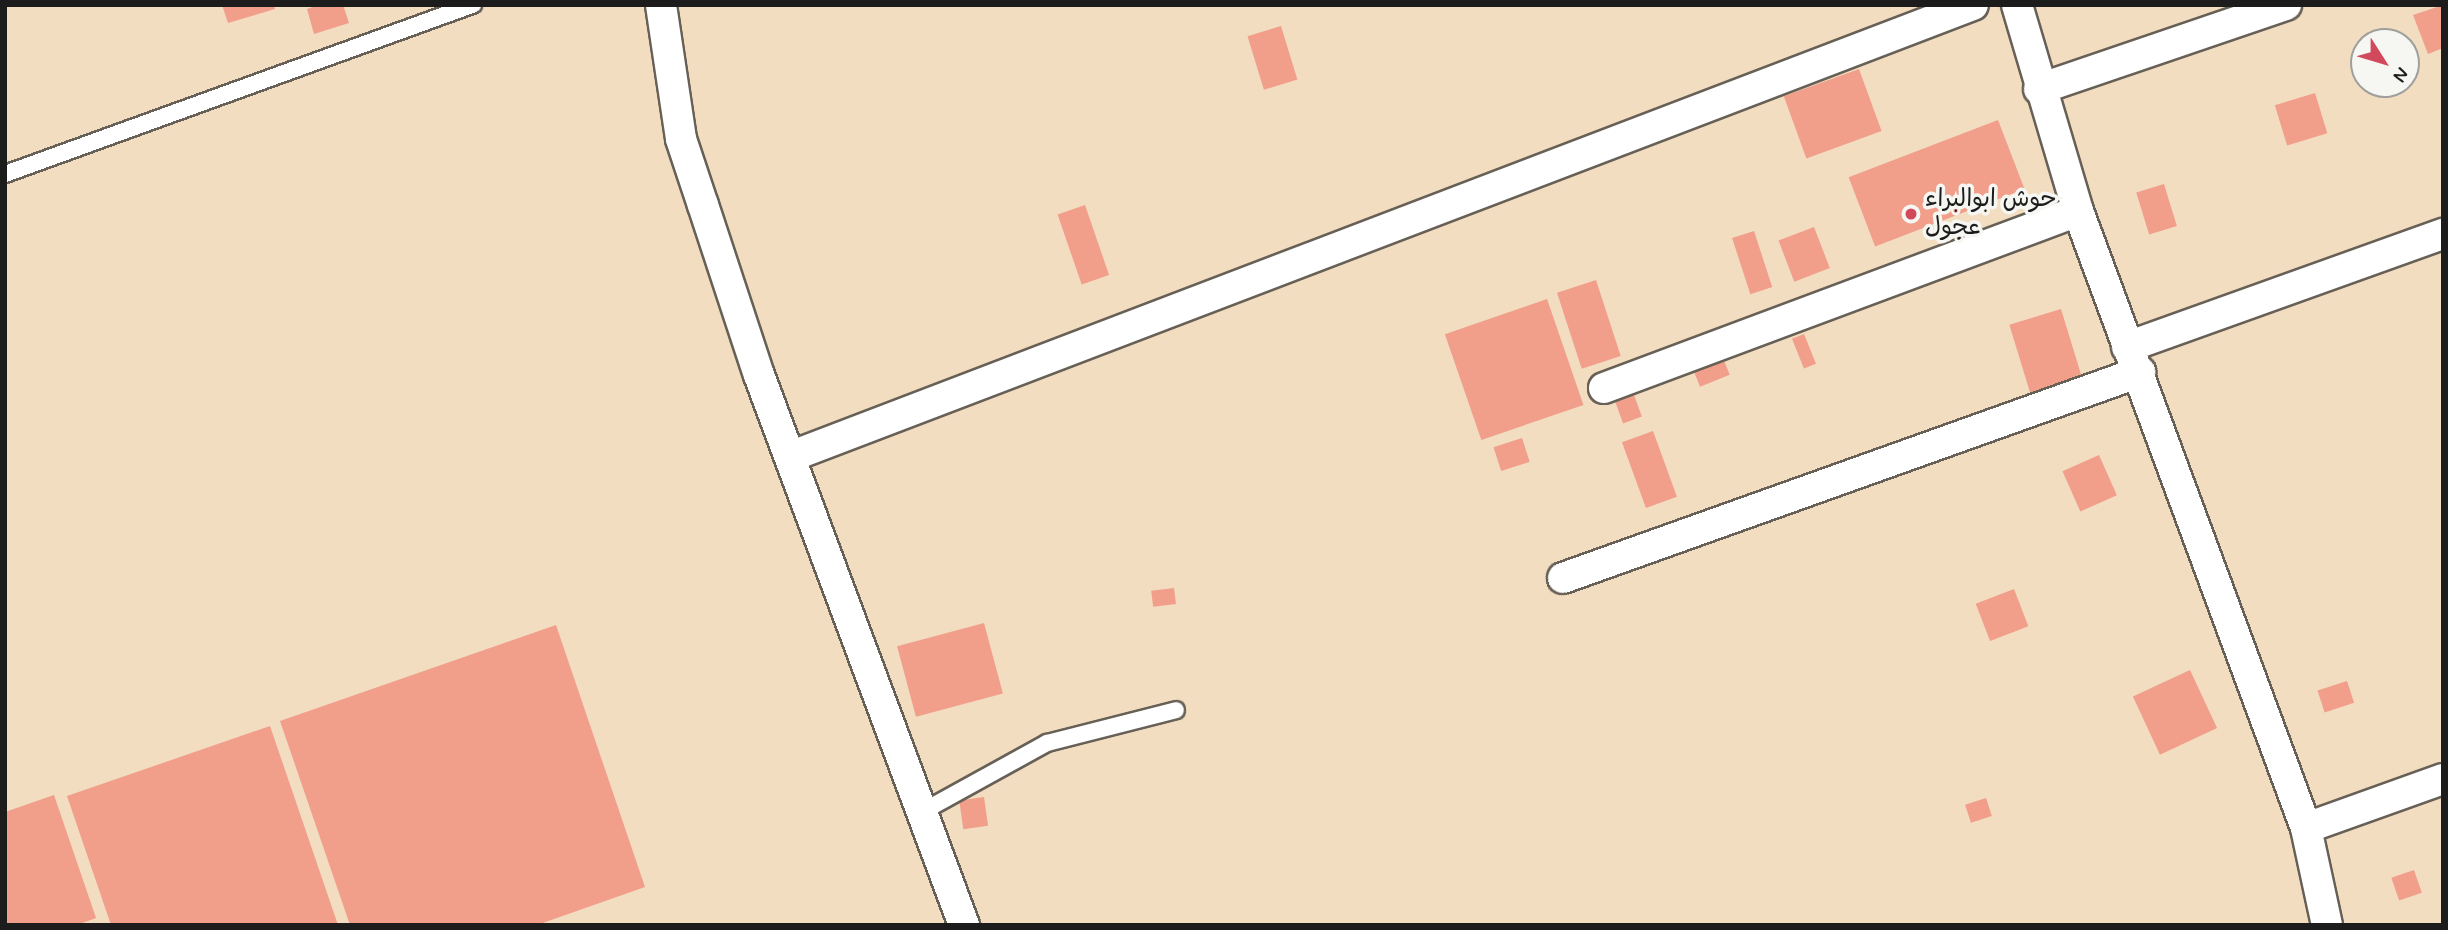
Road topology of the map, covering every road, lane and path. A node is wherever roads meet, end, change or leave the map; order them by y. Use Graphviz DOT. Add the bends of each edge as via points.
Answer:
graph roads {
  1 [pos="473,5"];
  2 [pos="661,5"];
  3 [pos="1973,5"];
  4 [pos="2017,5"];
  5 [pos="2286,5"];
  6 [pos="2039,89"];
  7 [pos="5,174"];
  8 [pos="2078,211"];
  9 [pos="2443,234"];
  10 [pos="2134,360"];
  11 [pos="1604,388"];
  12 [pos="792,456"];
  13 [pos="1563,578"];
  14 [pos="1176,710"];
  15 [pos="2443,779"];
  16 [pos="922,812"];
  17 [pos="2306,828"];
  18 [pos="964,925"];
  19 [pos="2327,925"];
  1 -- 7 [label="lane"];
  2 -- 12 [label="street" via="681,139"];
  3 -- 12 [label="street"];
  4 -- 6 [label="street"];
  5 -- 6 [label="street"];
  6 -- 8 [label="street"];
  8 -- 10 [label="street"];
  8 -- 11 [label="street"];
  9 -- 10 [label="street"];
  10 -- 13 [label="street"];
  10 -- 17 [label="street"];
  12 -- 16 [label="street"];
  14 -- 16 [label="lane" via="1047,743"];
  15 -- 17 [label="street"];
  16 -- 18 [label="street"];
  17 -- 19 [label="street"];
}
